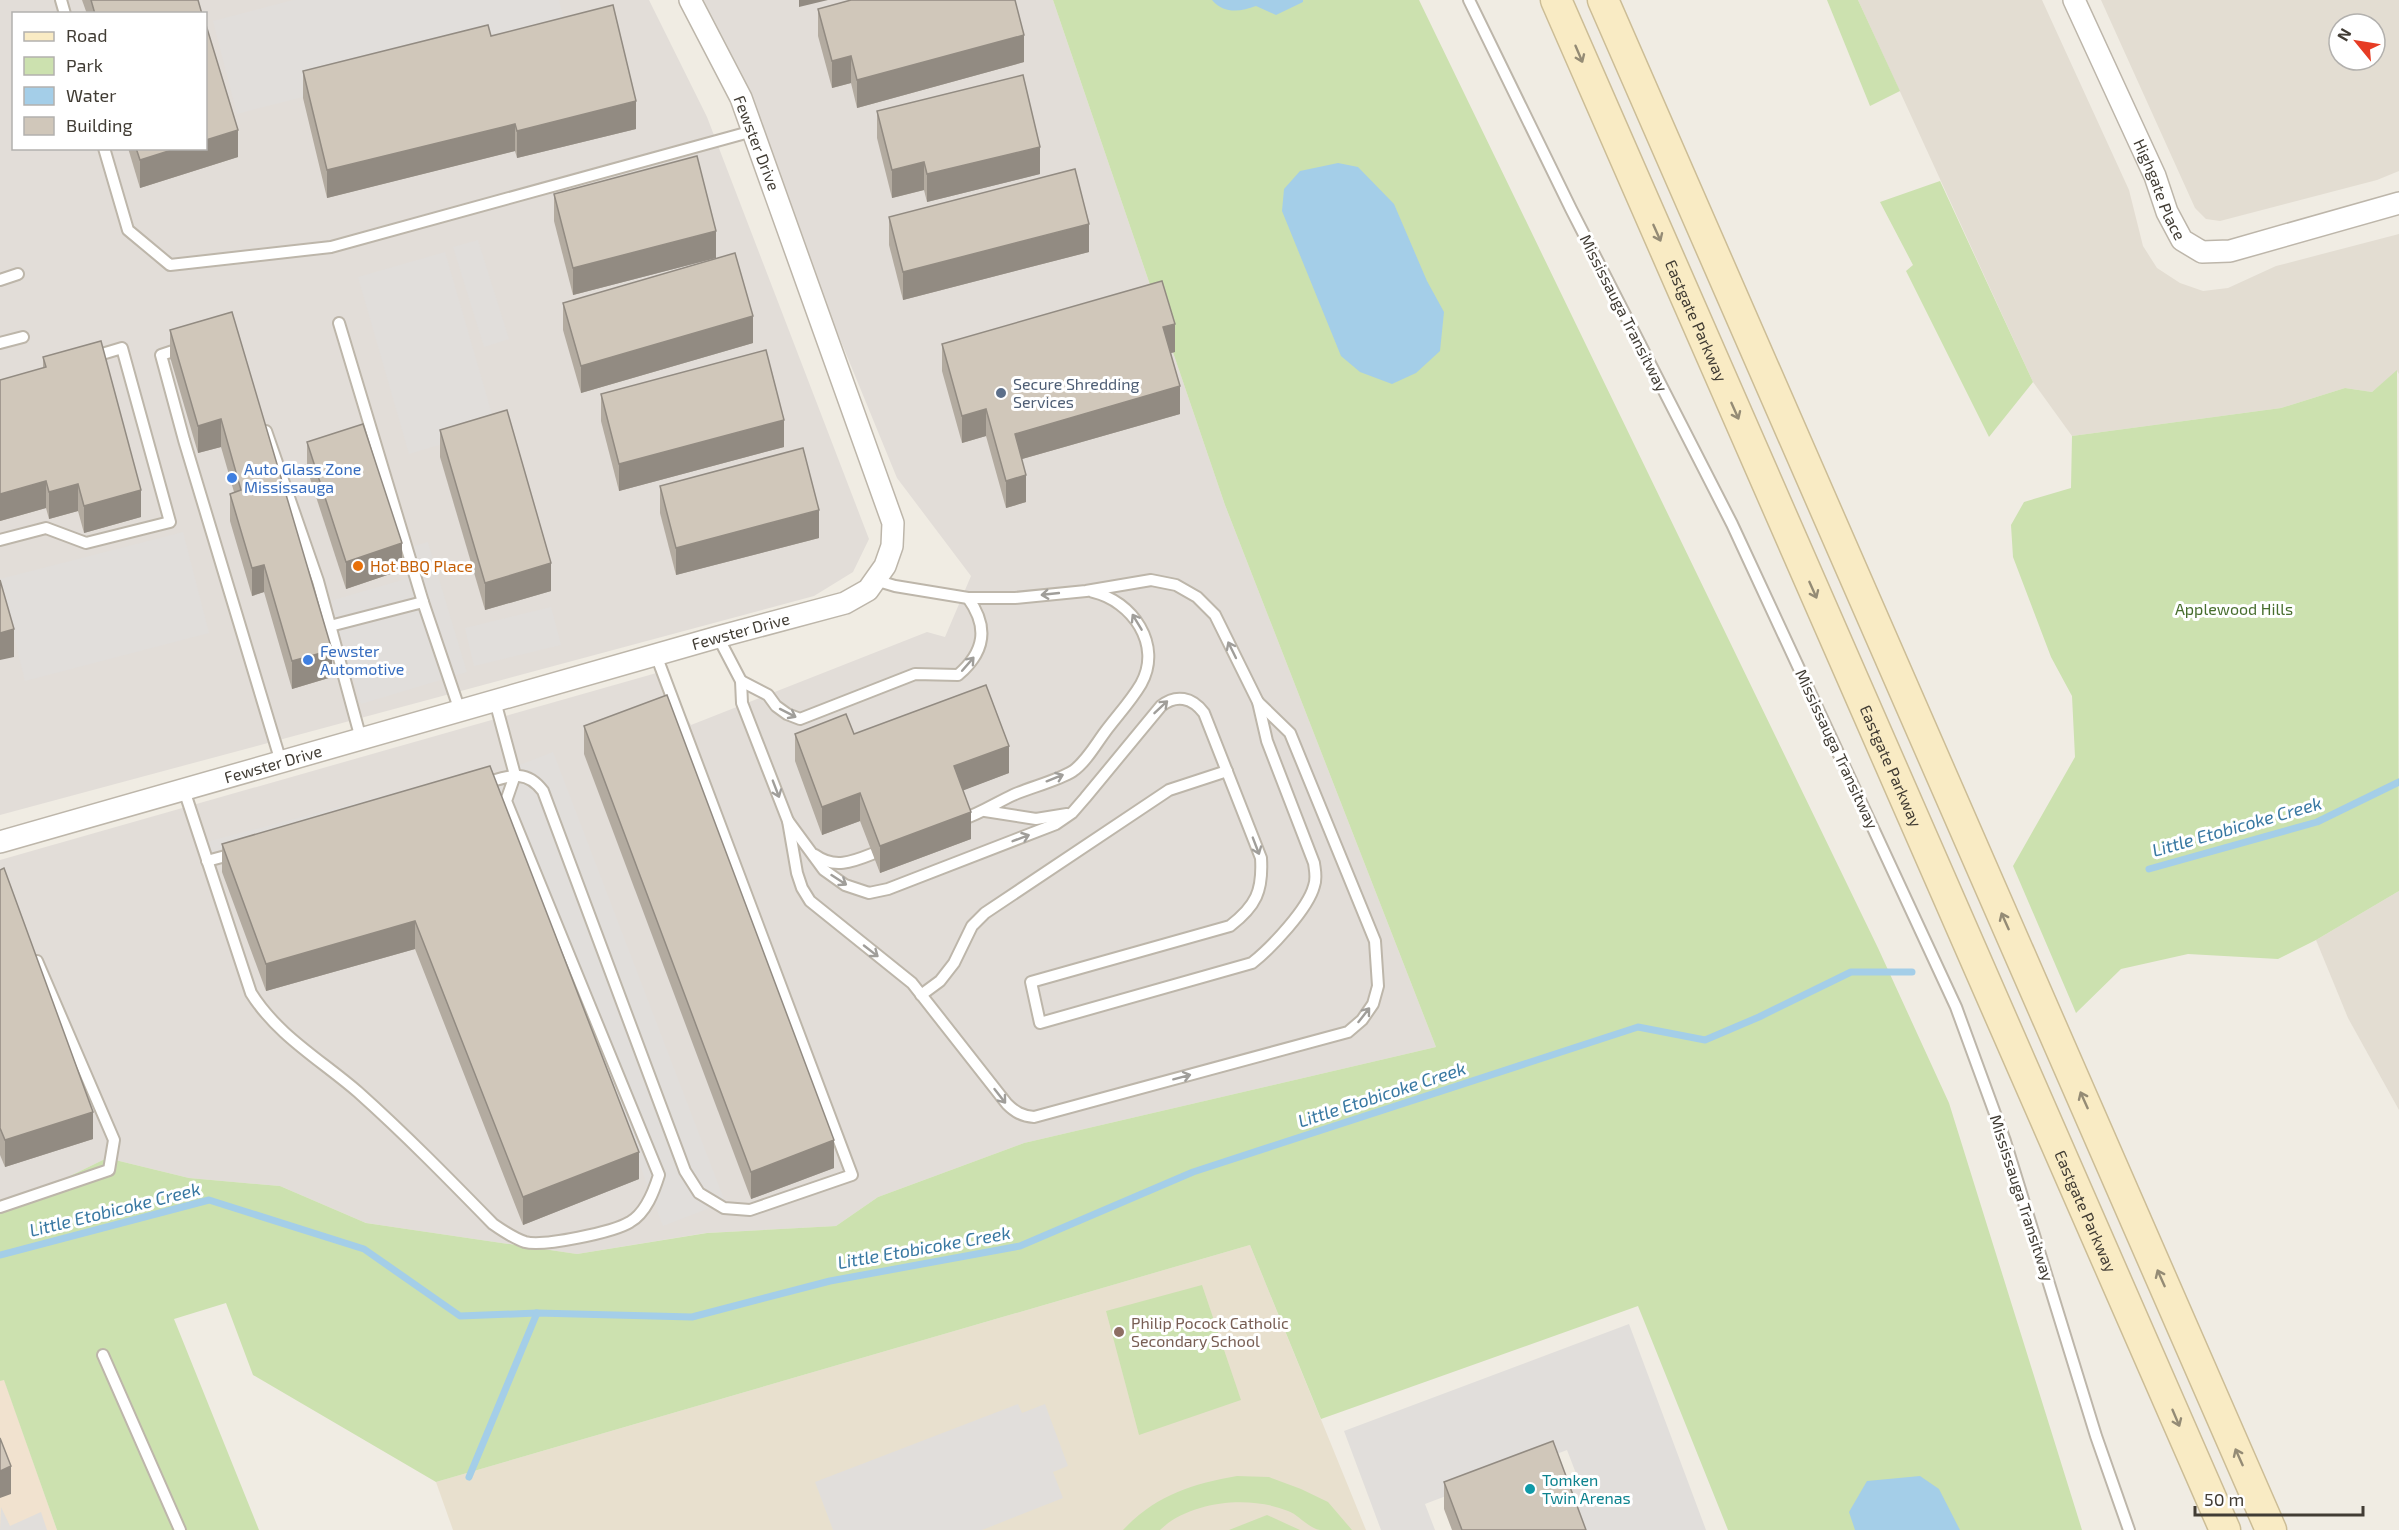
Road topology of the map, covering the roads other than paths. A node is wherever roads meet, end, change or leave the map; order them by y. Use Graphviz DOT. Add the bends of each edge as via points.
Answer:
graph roads {
  1 [pos="690,0"];
  2 [pos="1469,0"];
  3 [pos="1556,0"];
  4 [pos="1603,0"];
  5 [pos="2074,0"];
  6 [pos="753,131"];
  7 [pos="105,150"];
  8 [pos="2399,203"];
  9 [pos="18,274"];
  10 [pos="0,280"];
  11 [pos="339,323"];
  12 [pos="23,337"];
  13 [pos="0,343"];
  14 [pos="193,345"];
  15 [pos="78,361"];
  16 [pos="262,419"];
  17 [pos="0,540"];
  18 [pos="875,580"];
  19 [pos="1086,591"];
  20 [pos="968,598"];
  21 [pos="423,602"];
  22 [pos="330,626"];
  23 [pos="718,637"];
  24 [pos="656,655"];
  25 [pos="741,681"];
  26 [pos="495,701"];
  27 [pos="1258,702"];
  28 [pos="460,711"];
  29 [pos="361,739"];
  30 [pos="281,762"];
  31 [pos="1227,771"];
  32 [pos="515,775"];
  33 [pos="470,787"];
  34 [pos="184,790"];
  35 [pos="985,811"];
  36 [pos="1072,813"];
  37 [pos="963,819"];
  38 [pos="788,821"];
  39 [pos="0,842"];
  40 [pos="242,851"];
  41 [pos="810,851"];
  42 [pos="872,854"];
  43 [pos="207,861"];
  44 [pos="32,949"];
  45 [pos="921,995"];
  46 [pos="0,1207"];
  47 [pos="103,1355"];
  48 [pos="180,1530"];
  49 [pos="2129,1530"];
  50 [pos="2225,1530"];
  51 [pos="2271,1530"];
  1 -- 6 [label="street, Fewster Drive" via="741,98"];
  2 -- 49 [label="lane, Mississauga Transitway" via="1732,524 1956,1007 2005,1141 2096,1437"];
  3 -- 50 [label="main road, Eastgate Parkway, one-way"];
  51 -- 4 [label="main road, one-way"];
  5 -- 8 [label="street, Highgate Place" via="2182,240 2202,252 2230,251"];
  6 -- 7 [label="lane" via="331,247 171,265 128,230"];
  6 -- 18 [label="street, Fewster Drive" via="893,523 892,546"];
  9 -- 10 [label="lane"];
  11 -- 21 [label="lane"];
  12 -- 13 [label="lane"];
  14 -- 30 [label="lane" via="161,355"];
  15 -- 17 [label="lane" via="122,348 170,522 86,543 46,528"];
  16 -- 22 [label="lane"];
  18 -- 20 [label="lane"];
  18 -- 23 [label="street, Fewster Drive" via="868,590 845,603"];
  19 -- 20 [label="lane, one-way"];
  27 -- 19 [label="lane, one-way" via="1215,615 1197,597 1176,585 1151,580"];
  35 -- 19 [label="lane, one-way" via="1010,796 1073,771 1142,682 1147,662 1146,641 1138,622 1124,606 1106,595"];
  25 -- 20 [label="lane, one-way" via="800,719 915,674 958,675 969,665 981,638 981,624"];
  21 -- 22 [label="lane"];
  21 -- 28 [label="lane"];
  22 -- 29 [label="lane"];
  23 -- 24 [label="street, Fewster Drive"];
  23 -- 25 [label="lane"];
  24 -- 26 [label="street, Fewster Drive"];
  24 -- 32 [label="lane" via="852,1175 750,1210 724,1208 699,1193 685,1171 543,791 535,781"];
  25 -- 38 [label="lane, one-way" via="742,703"];
  26 -- 28 [label="street, Fewster Drive"];
  26 -- 32 [label="lane"];
  31 -- 27 [label="lane, one-way" via="1261,858 1262,878 1257,897 1245,914 1230,926 1031,982 1040,1023 1252,963 1276,941 1309,898 1316,875 1314,863 1266,741"];
  45 -- 27 [label="lane, one-way" via="1007,1104 1014,1111 1034,1117 1348,1032 1362,1020 1373,1004 1378,986 1375,941 1290,733"];
  28 -- 29 [label="street, Fewster Drive"];
  29 -- 30 [label="street, Fewster Drive"];
  30 -- 34 [label="street, Fewster Drive"];
  36 -- 31 [label="lane, one-way" via="1161,706 1176,698 1192,701 1204,713"];
  31 -- 45 [label="lane" via="1169,790 985,913 972,926 954,963 940,981"];
  32 -- 33 [label="lane"];
  32 -- 43 [label="lane" via="506,801 659,1175 645,1207 631,1222 612,1229 547,1243 528,1243 493,1224 358,1093 263,1012 251,993"];
  34 -- 39 [label="street, Fewster Drive"];
  34 -- 43 [label="lane"];
  35 -- 36 [label="lane" via="1036,819"];
  35 -- 37 [label="lane"];
  41 -- 36 [label="lane, one-way" via="824,870 845,885 869,893 1056,825"];
  38 -- 41 [label="lane"];
  38 -- 45 [label="lane, one-way" via="797,873 810,901 912,983"];
  40 -- 43 [label="lane"];
  41 -- 42 [label="lane" via="833,864 846,864"];
  44 -- 46 [label="lane" via="114,1140 109,1170"];
  47 -- 48 [label="lane"];
}
